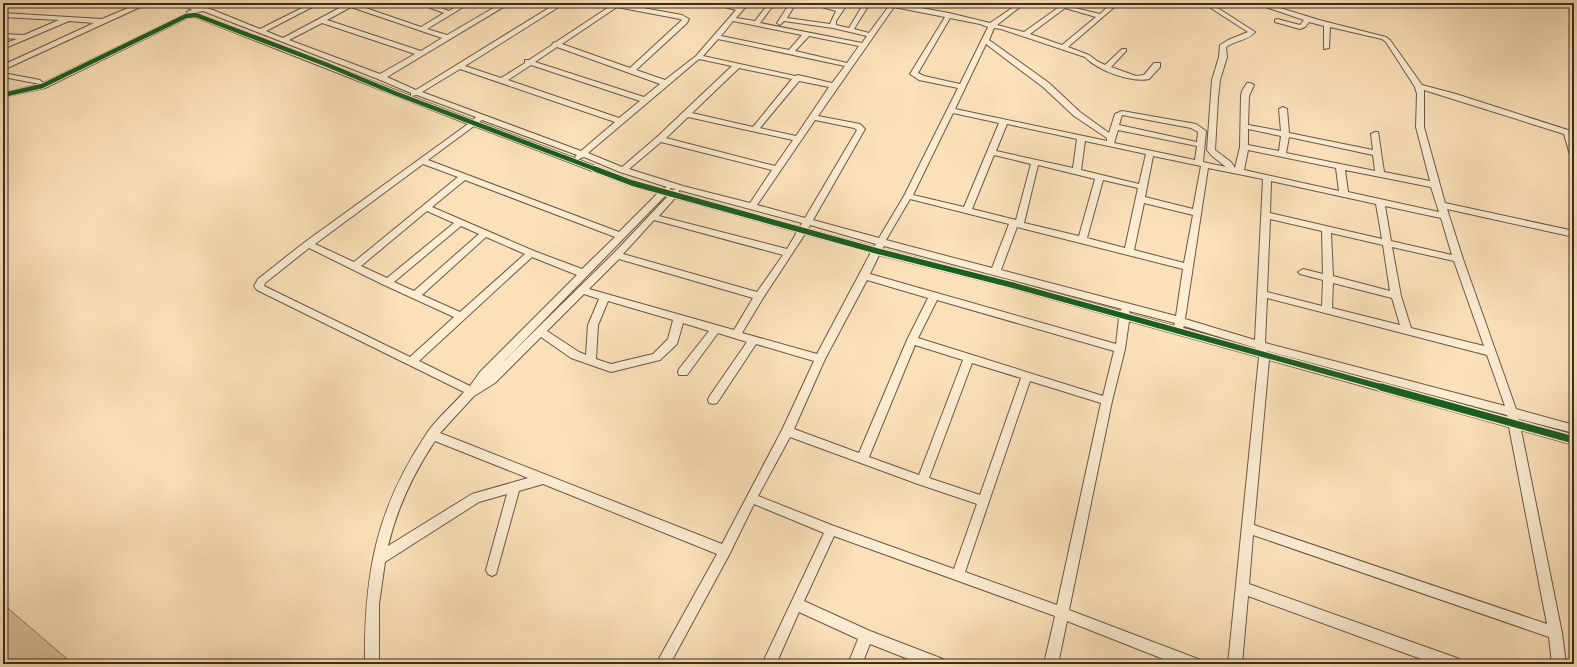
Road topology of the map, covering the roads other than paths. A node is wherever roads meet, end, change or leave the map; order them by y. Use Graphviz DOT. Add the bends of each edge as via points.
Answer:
graph roads {
  1 [pos="146,3"];
  2 [pos="184,3"];
  3 [pos="212,3"];
  4 [pos="317,3"];
  5 [pos="423,3"];
  6 [pos="467,3"];
  7 [pos="507,3"];
  8 [pos="562,3"];
  9 [pos="713,3"];
  10 [pos="772,3"];
  11 [pos="793,3"];
  12 [pos="811,3"];
  13 [pos="845,3"];
  14 [pos="867,3"];
  15 [pos="881,3"];
  16 [pos="1116,3"];
  17 [pos="1206,3"];
  18 [pos="1257,3"];
  19 [pos="348,4"];
  20 [pos="618,4"];
  21 [pos="893,5"];
  22 [pos="1073,5"];
  23 [pos="743,6"];
  24 [pos="1018,6"];
  25 [pos="840,10"];
  26 [pos="198,13"];
  27 [pos="449,13"];
  28 [pos="944,13"];
  29 [pos="3,15"];
  30 [pos="1100,16"];
  31 [pos="732,19"];
  32 [pos="782,19"];
  33 [pos="1308,19"];
  34 [pos="68,20"];
  35 [pos="103,21"];
  36 [pos="324,21"];
  37 [pos="1277,22"];
  38 [pos="756,24"];
  39 [pos="1327,24"];
  40 [pos="833,26"];
  41 [pos="991,26"];
  42 [pos="423,28"];
  43 [pos="776,28"];
  44 [pos="260,31"];
  45 [pos="850,31"];
  46 [pos="806,35"];
  47 [pos="870,35"];
  48 [pos="1025,35"];
  49 [pos="3,36"];
  50 [pos="717,37"];
  51 [pos="25,38"];
  52 [pos="448,38"];
  53 [pos="284,40"];
  54 [pos="985,40"];
  55 [pos="555,44"];
  56 [pos="863,45"];
  57 [pos="3,47"];
  58 [pos="1064,48"];
  59 [pos="1326,48"];
  60 [pos="1124,50"];
  61 [pos="791,52"];
  62 [pos="420,53"];
  63 [pos="698,56"];
  64 [pos="528,62"];
  65 [pos="738,65"];
  66 [pos="849,65"];
  67 [pos="1157,65"];
  68 [pos="461,66"];
  69 [pos="3,68"];
  70 [pos="1106,68"];
  71 [pos="632,70"];
  72 [pos="3,75"];
  73 [pos="381,77"];
  74 [pos="798,77"];
  75 [pos="502,81"];
  76 [pos="40,82"];
  77 [pos="665,83"];
  78 [pos="1250,85"];
  79 [pos="834,86"];
  80 [pos="962,87"];
  81 [pos="1419,87"];
  82 [pos="3,90"];
  83 [pos="417,92"];
  84 [pos="3,95"];
  85 [pos="408,98"];
  86 [pos="645,100"];
  87 [pos="1284,109"];
  88 [pos="951,110"];
  89 [pos="687,114"];
  90 [pos="483,117"];
  91 [pos="813,117"];
  92 [pos="620,121"];
  93 [pos="1004,121"];
  94 [pos="475,122"];
  95 [pos="1244,126"];
  96 [pos="1116,127"];
  97 [pos="755,129"];
  98 [pos="1375,134"];
  99 [pos="1571,134"];
  100 [pos="1285,135"];
  101 [pos="1081,138"];
  102 [pos="660,139"];
  103 [pos="797,139"];
  104 [pos="1111,141"];
  105 [pos="1200,144"];
  106 [pos="1244,147"];
  107 [pos="992,152"];
  108 [pos="1150,153"];
  109 [pos="1377,153"];
  110 [pos="583,154"];
  111 [pos="1574,155"];
  112 [pos="1282,156"];
  113 [pos="422,161"];
  114 [pos="575,161"];
  115 [pos="1035,162"];
  116 [pos="1202,164"];
  117 [pos="1340,166"];
  118 [pos="777,169"];
  119 [pos="623,170"];
  120 [pos="1236,171"];
  121 [pos="1077,172"];
  122 [pos="1380,175"];
  123 [pos="463,177"];
  124 [pos="1100,177"];
  125 [pos="1267,178"];
  126 [pos="1435,185"];
  127 [pos="1143,187"];
  128 [pos="669,191"];
  129 [pos="1344,195"];
  130 [pos="908,196"];
  131 [pos="1140,199"];
  132 [pos="1380,203"];
  133 [pos="1441,205"];
  134 [pos="752,206"];
  135 [pos="426,208"];
  136 [pos="967,211"];
  137 [pos="1197,212"];
  138 [pos="1266,215"];
  139 [pos="1445,216"];
  140 [pos="652,217"];
  141 [pos="807,221"];
  142 [pos="461,222"];
  143 [pos="1016,223"];
  144 [pos="1326,229"];
  145 [pos="802,230"];
  146 [pos="486,233"];
  147 [pos="1574,234"];
  148 [pos="622,236"];
  149 [pos="1082,240"];
  150 [pos="1387,243"];
  151 [pos="308,244"];
  152 [pos="879,246"];
  153 [pos="1129,251"];
  154 [pos="531,253"];
  155 [pos="789,253"];
  156 [pos="618,255"];
  157 [pos="1458,259"];
  158 [pos="354,267"];
  159 [pos="1188,267"];
  160 [pos="1303,272"];
  161 [pos="995,273"];
  162 [pos="585,274"];
  163 [pos="864,276"];
  164 [pos="1328,278"];
  165 [pos="386,283"];
  166 [pos="581,290"];
  167 [pos="1263,294"];
  168 [pos="415,296"];
  169 [pos="759,296"];
  170 [pos="934,296"];
  171 [pos="1396,296"];
  172 [pos="605,297"];
  173 [pos="1327,310"];
  174 [pos="1125,313"];
  175 [pos="461,316"];
  176 [pos="679,318"];
  177 [pos="1180,322"];
  178 [pos="716,329"];
  179 [pos="1406,329"];
  180 [pos="541,332"];
  181 [pos="1178,332"];
  182 [pos="736,335"];
  183 [pos="754,340"];
  184 [pos="912,340"];
  185 [pos="1120,349"];
  186 [pos="1262,350"];
  187 [pos="1491,352"];
  188 [pos="969,358"];
  189 [pos="820,359"];
  190 [pos="412,361"];
  191 [pos="591,361"];
  192 [pos="682,372"];
  193 [pos="1027,375"];
  194 [pos="473,392"];
  195 [pos="713,400"];
  196 [pos="1107,401"];
  197 [pos="1512,412"];
  198 [pos="1514,423"];
  199 [pos="1574,429"];
  200 [pos="787,431"];
  201 [pos="432,435"];
  202 [pos="1574,440"];
  203 [pos="863,458"];
  204 [pos="543,479"];
  205 [pos="922,481"];
  206 [pos="514,486"];
  207 [pos="750,498"];
  208 [pos="984,501"];
  209 [pos="1247,528"];
  210 [pos="831,530"];
  211 [pos="725,551"];
  212 [pos="378,559"];
  213 [pos="492,570"];
  214 [pos="958,576"];
  215 [pos="1242,588"];
  216 [pos="796,604"];
  217 [pos="1062,612"];
  218 [pos="1554,633"];
  219 [pos="866,636"];
  220 [pos="372,664"];
  221 [pos="663,664"];
  222 [pos="769,664"];
  223 [pos="855,664"];
  224 [pos="938,664"];
  225 [pos="1052,664"];
  226 [pos="1193,664"];
  227 [pos="1235,664"];
  228 [pos="1454,664"];
  229 [pos="1559,664"];
  1 -- 35 [label="street"];
  2 -- 26 [label="street"];
  3 -- 26 [label="street"];
  4 -- 44 [label="street"];
  5 -- 27 [label="street"];
  6 -- 27 [label="street"];
  7 -- 52 [label="street"];
  8 -- 68 [label="street"];
  9 -- 23 [label="street"];
  10 -- 38 [label="street"];
  11 -- 32 [label="street"];
  12 -- 25 [label="street"];
  13 -- 25 [label="street"];
  14 -- 45 [label="street"];
  15 -- 21 [label="street"];
  16 -- 30 [label="street"];
  17 -- 120 [label="street" via="1252,32 1230,40 1222,46 1223,57 1216,80 1211,150"];
  18 -- 33 [label="street"];
  19 -- 36 [label="street"];
  19 -- 42 [label="street"];
  20 -- 55 [label="street"];
  20 -- 71 [label="street" via="686,19"];
  21 -- 28 [label="street"];
  21 -- 47 [label="street"];
  22 -- 30 [label="street"];
  22 -- 48 [label="street" via="1062,7"];
  23 -- 31 [label="street"];
  24 -- 41 [label="street"];
  25 -- 40 [label="street" via="833,21"];
  26 -- 44 [label="street" via="211,11"];
  26 -- 76 [label="street" via="183,14"];
  26 -- 84 [label="street" via="186,16 42,86"];
  26 -- 85 [label="street"];
  27 -- 42 [label="street"];
  28 -- 41 [label="street"];
  28 -- 80 [label="street" via="914,74"];
  29 -- 34 [label="street"];
  30 -- 58 [label="street"];
  31 -- 38 [label="street"];
  31 -- 50 [label="street"];
  32 -- 40 [label="street"];
  32 -- 43 [label="street"];
  33 -- 37 [label="street" via="1300,27"];
  33 -- 39 [label="street"];
  34 -- 35 [label="street"];
  34 -- 51 [label="street"];
  35 -- 69 [label="street"];
  36 -- 53 [label="street"];
  36 -- 62 [label="street"];
  38 -- 43 [label="street"];
  39 -- 59 [label="street"];
  39 -- 81 [label="street" via="1384,38"];
  40 -- 45 [label="street"];
  41 -- 48 [label="street"];
  41 -- 54 [label="street"];
  42 -- 52 [label="street"];
  43 -- 46 [label="street"];
  44 -- 53 [label="street"];
  45 -- 47 [label="street"];
  46 -- 56 [label="street"];
  46 -- 61 [label="street"];
  47 -- 56 [label="street"];
  48 -- 58 [label="street"];
  49 -- 51 [label="street"];
  50 -- 61 [label="street"];
  50 -- 63 [label="street"];
  51 -- 57 [label="street"];
  52 -- 62 [label="street"];
  53 -- 73 [label="street"];
  54 -- 80 [label="street"];
  54 -- 104 [label="street" via="1046,85"];
  55 -- 64 [label="street"];
  55 -- 71 [label="street"];
  56 -- 66 [label="street"];
  58 -- 70 [label="street" via="1087,56 1094,63"];
  60 -- 70 [label="street"];
  61 -- 66 [label="street"];
  62 -- 73 [label="street"];
  63 -- 65 [label="street"];
  63 -- 77 [label="street"];
  64 -- 75 [label="street"];
  64 -- 86 [label="street"];
  65 -- 74 [label="street"];
  65 -- 89 [label="street"];
  66 -- 79 [label="street"];
  67 -- 70 [label="street" via="1146,77 1140,79"];
  68 -- 75 [label="street"];
  68 -- 83 [label="street"];
  71 -- 77 [label="street"];
  72 -- 76 [label="street"];
  73 -- 83 [label="street"];
  74 -- 79 [label="street"];
  74 -- 97 [label="street"];
  75 -- 92 [label="street"];
  76 -- 82 [label="street"];
  77 -- 86 [label="street"];
  78 -- 95 [label="street" via="1245,93"];
  79 -- 91 [label="street"];
  80 -- 88 [label="street"];
  81 -- 99 [label="street"];
  81 -- 126 [label="street" via="1420,127"];
  83 -- 85 [label="street"];
  83 -- 90 [label="street"];
  85 -- 94 [label="street"];
  86 -- 92 [label="street"];
  87 -- 100 [label="street"];
  88 -- 93 [label="street"];
  88 -- 130 [label="street"];
  89 -- 97 [label="street"];
  89 -- 102 [label="street"];
  90 -- 94 [label="street"];
  90 -- 110 [label="street"];
  91 -- 103 [label="street"];
  91 -- 141 [label="street" via="861,129"];
  92 -- 110 [label="street"];
  93 -- 101 [label="street"];
  93 -- 107 [label="street"];
  94 -- 113 [label="street"];
  94 -- 114 [label="street"];
  95 -- 100 [label="street"];
  95 -- 106 [label="street"];
  96 -- 104 [label="street"];
  96 -- 105 [label="street"];
  96 -- 105 [label="street" via="1119,114 1193,126 1202,131"];
  97 -- 103 [label="street"];
  98 -- 109 [label="street"];
  99 -- 111 [label="street"];
  100 -- 109 [label="street"];
  100 -- 112 [label="street"];
  101 -- 104 [label="street"];
  101 -- 121 [label="street"];
  102 -- 118 [label="street"];
  102 -- 119 [label="street"];
  103 -- 118 [label="street"];
  104 -- 108 [label="street"];
  105 -- 116 [label="street"];
  106 -- 112 [label="street"];
  106 -- 120 [label="street"];
  107 -- 115 [label="street"];
  107 -- 136 [label="street"];
  108 -- 116 [label="street"];
  108 -- 127 [label="street"];
  109 -- 122 [label="street"];
  110 -- 114 [label="street"];
  110 -- 119 [label="street"];
  112 -- 117 [label="street"];
  113 -- 123 [label="street"];
  113 -- 151 [label="street"];
  114 -- 128 [label="street" via="632,183"];
  115 -- 121 [label="street"];
  115 -- 143 [label="street"];
  116 -- 120 [label="street"];
  116 -- 137 [label="street"];
  117 -- 122 [label="street"];
  117 -- 129 [label="street"];
  118 -- 134 [label="street"];
  119 -- 128 [label="street"];
  120 -- 125 [label="street"];
  121 -- 124 [label="street"];
  122 -- 126 [label="street"];
  123 -- 135 [label="street"];
  123 -- 148 [label="street"];
  124 -- 127 [label="street"];
  124 -- 149 [label="street"];
  125 -- 129 [label="street"];
  125 -- 138 [label="street"];
  126 -- 133 [label="street"];
  127 -- 131 [label="street"];
  128 -- 134 [label="street" via="680,188"];
  128 -- 140 [label="street"];
  128 -- 145 [label="street"];
  128 -- 148 [label="street"];
  129 -- 132 [label="street"];
  130 -- 136 [label="street"];
  130 -- 152 [label="street"];
  131 -- 137 [label="street"];
  131 -- 153 [label="street"];
  132 -- 139 [label="street"];
  132 -- 150 [label="street"];
  133 -- 139 [label="street"];
  133 -- 147 [label="street"];
  134 -- 141 [label="street"];
  135 -- 142 [label="street"];
  135 -- 158 [label="street"];
  136 -- 143 [label="street"];
  137 -- 159 [label="street"];
  138 -- 144 [label="street"];
  138 -- 167 [label="street"];
  139 -- 157 [label="street"];
  140 -- 155 [label="street"];
  140 -- 156 [label="street"];
  141 -- 145 [label="street"];
  141 -- 152 [label="street"];
  142 -- 146 [label="street"];
  142 -- 165 [label="street"];
  143 -- 149 [label="street"];
  143 -- 161 [label="street"];
  144 -- 150 [label="street"];
  144 -- 164 [label="street"];
  145 -- 152 [label="street"];
  145 -- 155 [label="street"];
  146 -- 154 [label="street"];
  146 -- 168 [label="street"];
  148 -- 162 [label="street"];
  149 -- 153 [label="street"];
  150 -- 157 [label="street"];
  150 -- 171 [label="street"];
  151 -- 158 [label="street"];
  151 -- 190 [label="street" via="261,281 260,288"];
  152 -- 161 [label="street"];
  152 -- 163 [label="street"];
  152 -- 174 [label="street" via="1012,286"];
  153 -- 159 [label="street"];
  154 -- 162 [label="street"];
  154 -- 175 [label="street"];
  155 -- 169 [label="street"];
  156 -- 166 [label="street"];
  156 -- 169 [label="street"];
  157 -- 187 [label="street"];
  158 -- 165 [label="street"];
  159 -- 177 [label="street"];
  160 -- 164 [label="street"];
  161 -- 174 [label="street"];
  162 -- 194 [label="street" via="484,375"];
  163 -- 170 [label="street"];
  163 -- 189 [label="street"];
  164 -- 171 [label="street"];
  164 -- 173 [label="street"];
  165 -- 168 [label="street"];
  166 -- 172 [label="street"];
  166 -- 180 [label="street"];
  167 -- 173 [label="street"];
  167 -- 186 [label="street"];
  168 -- 175 [label="street"];
  169 -- 182 [label="street"];
  170 -- 184 [label="street"];
  170 -- 185 [label="street"];
  171 -- 179 [label="street"];
  172 -- 176 [label="street"];
  172 -- 191 [label="street" via="593,325"];
  173 -- 179 [label="street"];
  174 -- 177 [label="street"];
  174 -- 181 [label="street"];
  174 -- 185 [label="street"];
  175 -- 190 [label="street"];
  176 -- 178 [label="street"];
  176 -- 191 [label="street" via="673,341 652,359 611,368"];
  177 -- 181 [label="street"];
  177 -- 186 [label="street"];
  178 -- 182 [label="street"];
  178 -- 192 [label="street"];
  179 -- 187 [label="street"];
  180 -- 191 [label="street"];
  180 -- 194 [label="street" via="491,380"];
  181 -- 186 [label="street"];
  182 -- 183 [label="street"];
  183 -- 189 [label="street"];
  183 -- 195 [label="street"];
  184 -- 188 [label="street"];
  184 -- 203 [label="street"];
  185 -- 196 [label="street"];
  186 -- 197 [label="street"];
  186 -- 198 [label="street"];
  186 -- 209 [label="street"];
  187 -- 197 [label="street"];
  188 -- 193 [label="street"];
  188 -- 205 [label="street"];
  189 -- 200 [label="street"];
  190 -- 194 [label="street"];
  193 -- 196 [label="street"];
  193 -- 208 [label="street"];
  194 -- 201 [label="street"];
  196 -- 217 [label="street"];
  197 -- 198 [label="street"];
  197 -- 199 [label="street"];
  198 -- 202 [label="street"];
  198 -- 218 [label="street"];
  200 -- 203 [label="street"];
  200 -- 207 [label="street"];
  201 -- 204 [label="street"];
  201 -- 212 [label="street" via="398,493"];
  203 -- 205 [label="street"];
  204 -- 206 [label="street"];
  204 -- 211 [label="street"];
  205 -- 208 [label="street"];
  206 -- 212 [label="street" via="468,502"];
  206 -- 213 [label="street"];
  207 -- 210 [label="street"];
  207 -- 211 [label="street"];
  208 -- 214 [label="street"];
  209 -- 215 [label="street"];
  209 -- 218 [label="street"];
  210 -- 214 [label="street"];
  210 -- 216 [label="street"];
  211 -- 221 [label="street"];
  212 -- 220 [label="street" via="374,575 370,628"];
  214 -- 217 [label="street"];
  215 -- 227 [label="street"];
  215 -- 228 [label="street"];
  216 -- 219 [label="street"];
  216 -- 222 [label="street"];
  217 -- 225 [label="street"];
  217 -- 226 [label="street"];
  218 -- 229 [label="street"];
  219 -- 223 [label="street"];
  219 -- 224 [label="street"];
}
